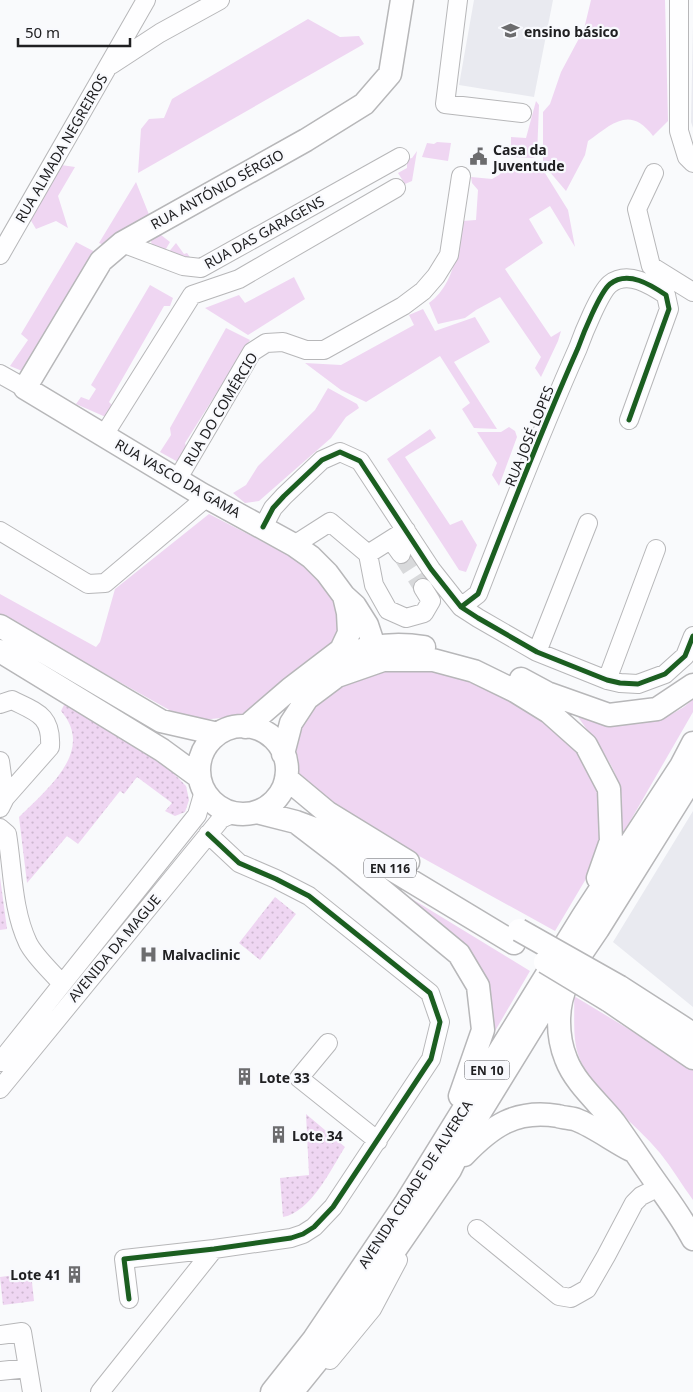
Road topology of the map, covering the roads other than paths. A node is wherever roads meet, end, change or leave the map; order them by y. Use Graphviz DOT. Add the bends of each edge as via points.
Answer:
graph roads {
  1 [pos="146,0"];
  2 [pos="220,0"];
  3 [pos="402,0"];
  4 [pos="458,0"];
  5 [pos="680,0"];
  6 [pos="108,67"];
  7 [pos="522,113"];
  8 [pos="400,157"];
  9 [pos="693,163"];
  10 [pos="654,173"];
  11 [pos="461,176"];
  12 [pos="396,188"];
  13 [pos="122,243"];
  14 [pos="0,255"];
  15 [pos="693,292"];
  16 [pos="0,374"];
  17 [pos="25,388"];
  18 [pos="629,420"];
  19 [pos="104,435"];
  20 [pos="177,480"];
  21 [pos="207,497"];
  22 [pos="588,524"];
  23 [pos="263,527"];
  24 [pos="0,531"];
  25 [pos="399,541"];
  26 [pos="294,545"];
  27 [pos="656,548"];
  28 [pos="368,554"];
  29 [pos="423,588"];
  30 [pos="344,596"];
  31 [pos="461,606"];
  32 [pos="0,626"];
  33 [pos="693,636"];
  34 [pos="374,646"];
  35 [pos="0,651"];
  36 [pos="537,652"];
  37 [pos="324,665"];
  38 [pos="607,680"];
  39 [pos="693,686"];
  40 [pos="306,700"];
  41 [pos="0,704"];
  42 [pos="246,726"];
  43 [pos="218,734"];
  44 [pos="693,743"];
  45 [pos="283,754"];
  46 [pos="0,761"];
  47 [pos="693,777"];
  48 [pos="286,778"];
  49 [pos="202,784"];
  50 [pos="2,803"];
  51 [pos="257,812"];
  52 [pos="234,813"];
  53 [pos="296,822"];
  54 [pos="0,828"];
  55 [pos="208,834"];
  56 [pos="590,922"];
  57 [pos="516,936"];
  58 [pos="62,984"];
  59 [pos="614,993"];
  60 [pos="693,1034"];
  61 [pos="328,1043"];
  62 [pos="693,1058"];
  63 [pos="0,1062"];
  64 [pos="0,1089"];
  65 [pos="447,1135"];
  66 [pos="378,1141"];
  67 [pos="639,1155"];
  68 [pos="450,1170"];
  69 [pos="659,1187"];
  70 [pos="424,1209"];
  71 [pos="477,1229"];
  72 [pos="693,1239"];
  73 [pos="214,1249"];
  74 [pos="129,1299"];
  75 [pos="0,1335"];
  76 [pos="28,1368"];
  77 [pos="0,1371"];
  78 [pos="32,1392"];
  79 [pos="100,1392"];
  80 [pos="272,1392"];
  81 [pos="292,1392"];
  82 [pos="305,1392"];
  1 -- 6 [label="street, RUA ALMADA NEGREIROS"];
  2 -- 6 [label="street, RUA ALMADA NEGREIROS"];
  3 -- 13 [label="main road, RUA ANTÓNIO SÉRGIO" via="390,74 364,104"];
  4 -- 7 [label="street" via="445,104"];
  5 -- 9 [label="street" via="679,131 687,157"];
  6 -- 14 [label="street, RUA ALMADA NEGREIROS"];
  8 -- 13 [label="street, RUA DAS GARAGENS" via="201,268 183,266"];
  10 -- 15 [label="street" via="637,209 651,266"];
  11 -- 20 [label="street, RUA DO COMÉRCIO" via="450,255 423,291 403,306 324,350 306,350 283,342 266,343 252,352"];
  12 -- 19 [label="street" via="239,279 192,295"];
  13 -- 17 [label="main road, RUA ANTÓNIO SÉRGIO" via="101,261"];
  16 -- 17 [label="street, RUA VASCO DA GAMA"];
  17 -- 19 [label="main road, RUA VASCO DA GAMA"];
  18 -- 31 [label="street, RUA JOSÉ LOPES" via="669,309 666,295 645,281 624,279 610,284 594,310 538,438 478,594"];
  19 -- 20 [label="main road, RUA VASCO DA GAMA"];
  20 -- 21 [label="main road, RUA VASCO DA GAMA"];
  21 -- 23 [label="main road, RUA VASCO DA GAMA"];
  21 -- 24 [label="street" via="105,583 88,584"];
  22 -- 36 [label="street"];
  23 -- 25 [label="street" via="284,496 322,460 340,452 360,461"];
  23 -- 26 [label="main road, RUA VASCO DA GAMA"];
  25 -- 28 [label="street"];
  25 -- 31 [label="street" via="431,569"];
  26 -- 28 [label="street" via="330,522"];
  26 -- 30 [label="main road, RUA VASCO DA GAMA" via="327,573"];
  27 -- 38 [label="street"];
  28 -- 29 [label="street" via="374,585 388,610 406,618 424,613 431,601"];
  30 -- 34 [label="main road, RUA VASCO DA GAMA" via="367,625"];
  30 -- 37 [label="main road" via="348,633 341,650"];
  31 -- 36 [label="street"];
  32 -- 43 [label="main road" via="160,721"];
  33 -- 38 [label="street" via="685,656 665,674 638,684"];
  34 -- 37 [label="main road" via="345,654"];
  34 -- 39 [label="main road" via="394,644 443,650 479,661 547,693 609,714 657,709"];
  34 -- 40 [label="main road" via="366,656 332,670 317,683"];
  35 -- 49 [label="main road" via="162,750"];
  36 -- 38 [label="street"];
  37 -- 42 [label="main road"];
  40 -- 45 [label="main road" via="291,723"];
  40 -- 56 [label="main road" via="337,676 383,660 433,660 474,671 549,712 586,745 609,789 611,841"];
  41 -- 50 [label="street" via="12,700 39,713 47,721 51,736 50,747"];
  42 -- 43 [label="main road"];
  42 -- 45 [label="main road" via="269,735"];
  43 -- 49 [label="main road" via="202,753 199,765"];
  44 -- 56 [label="main road, AVENIDA CIDADE DE ALVERCA / EN 10"];
  45 -- 48 [label="main road"];
  46 -- 50 [label="street"];
  47 -- 56 [label="main road, AVENIDA CIDADE DE ALVERCA / EN 10"];
  48 -- 51 [label="main road" via="276,799"];
  48 -- 57 [label="main road, EN 116" via="328,813"];
  49 -- 52 [label="main road" via="217,805"];
  49 -- 58 [label="street, AVENIDA DA MAGUE" via="197,815"];
  51 -- 52 [label="main road"];
  51 -- 53 [label="main road, EN 116"];
  52 -- 55 [label="street, AVENIDA DA MAGUE" via="221,819"];
  53 -- 57 [label="main road, EN 116" via="324,832"];
  53 -- 65 [label="main road" via="459,954 478,986 483,1030"];
  54 -- 58 [label="street" via="7,834 13,888 28,943"];
  55 -- 64 [label="street, AVENIDA DA MAGUE"];
  55 -- 66 [label="street" via="240,863 309,896 430,993 440,1022 431,1059"];
  56 -- 65 [label="main road, AVENIDA CIDADE DE ALVERCA / EN 10"];
  56 -- 67 [label="main road" via="560,1010 559,1037 566,1060 579,1081"];
  56 -- 68 [label="main road, AVENIDA CIDADE DE ALVERCA / EN 10" via="544,1010 482,1110"];
  57 -- 59 [label="main road, EN 116, bridge"];
  58 -- 63 [label="street, AVENIDA DA MAGUE"];
  59 -- 60 [label="main road, EN 116"];
  59 -- 62 [label="main road, EN 116"];
  61 -- 66 [label="street" via="299,1078"];
  65 -- 80 [label="main road, AVENIDA CIDADE DE ALVERCA / EN 10" via="319,1332"];
  66 -- 73 [label="street" via="333,1207 314,1227 291,1238"];
  67 -- 68 [label="main road" via="577,1120 550,1115 524,1116 504,1122 482,1136"];
  67 -- 69 [label="main road"];
  68 -- 70 [label="main road, AVENIDA CIDADE DE ALVERCA / EN 10"];
  69 -- 71 [label="street" via="634,1203 587,1289 571,1298 559,1296"];
  69 -- 72 [label="main road" via="682,1216"];
  70 -- 81 [label="main road, AVENIDA CIDADE DE ALVERCA / EN 10" via="326,1350"];
  70 -- 82 [label="street" via="372,1309"];
  73 -- 74 [label="street" via="124,1259"];
  73 -- 79 [label="street"];
  75 -- 76 [label="street" via="22,1332"];
  76 -- 77 [label="street"];
  76 -- 78 [label="street"];
}
